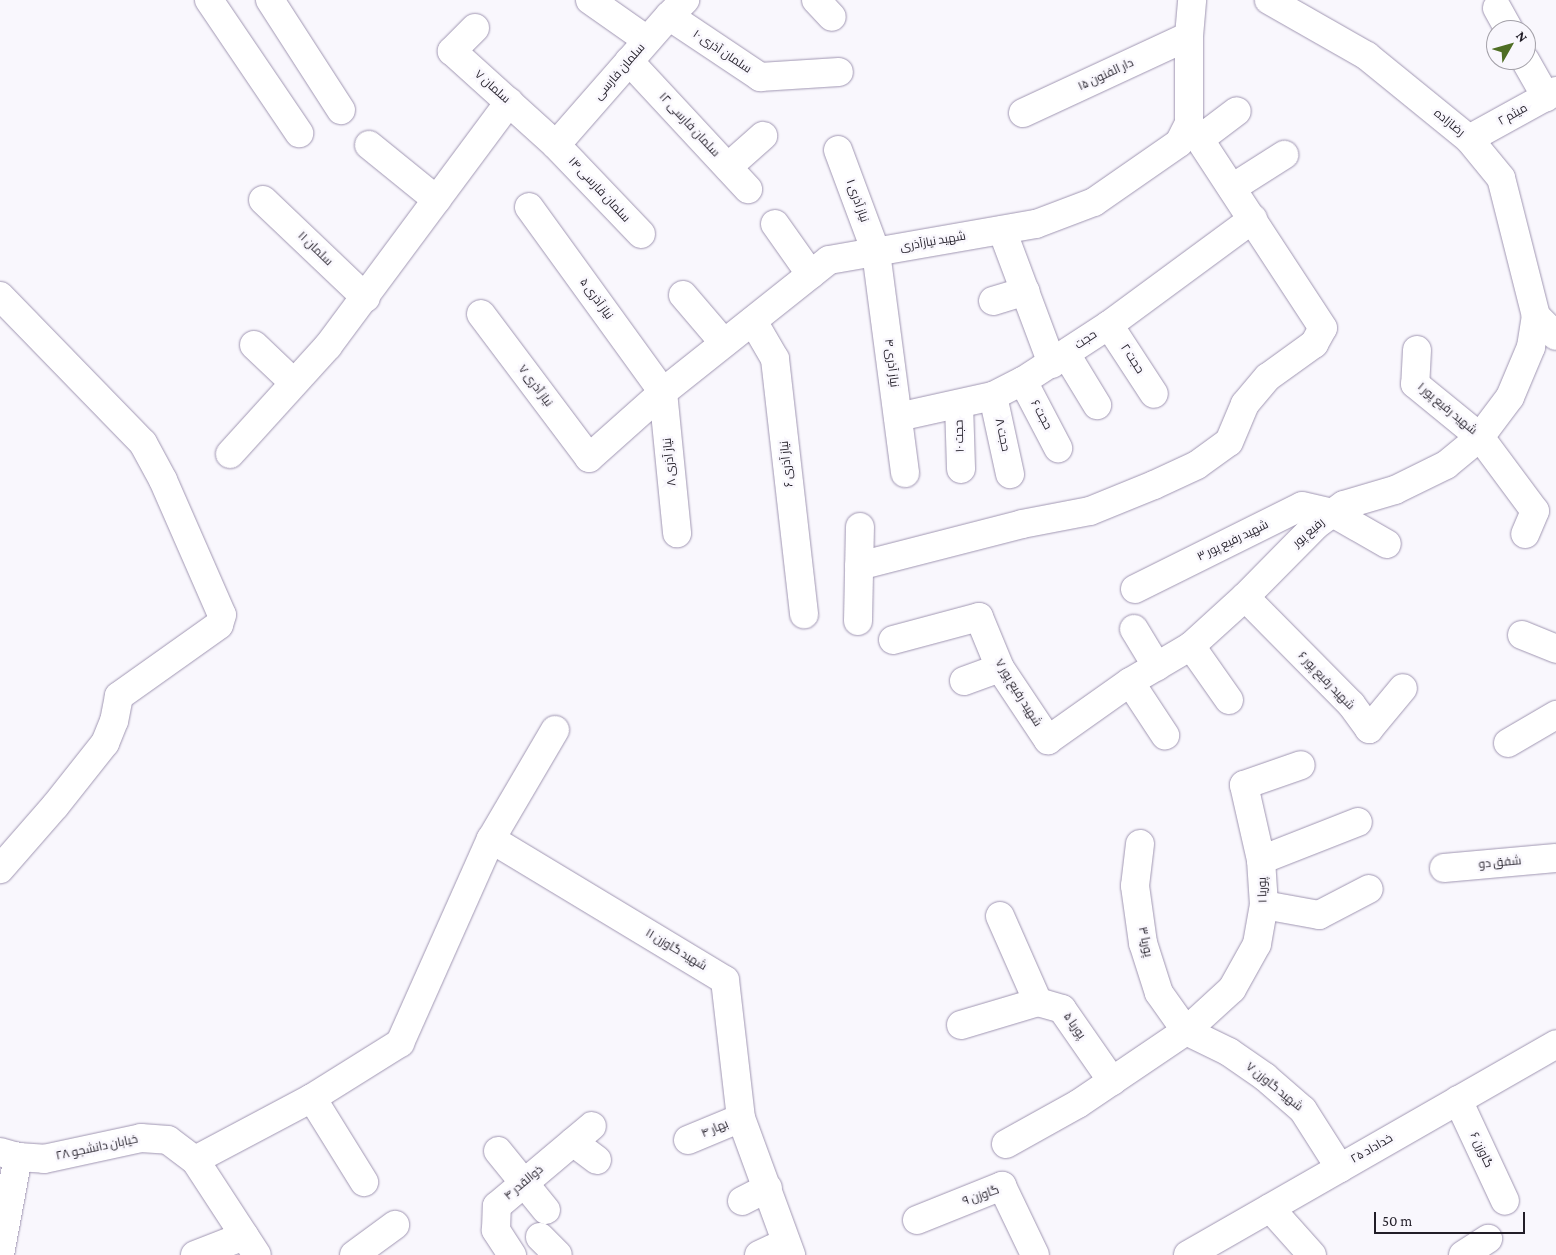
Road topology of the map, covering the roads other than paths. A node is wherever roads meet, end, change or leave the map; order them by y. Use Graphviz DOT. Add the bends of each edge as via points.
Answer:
graph roads {
  1 [pos="209,0"];
  2 [pos="270,0"];
  3 [pos="590,0"];
  4 [pos="1192,0"];
  5 [pos="1269,0"];
  6 [pos="677,8"];
  7 [pos="475,28"];
  8 [pos="1189,36"];
  9 [pos="647,40"];
  10 [pos="630,61"];
  11 [pos="1533,70"];
  12 [pos="839,72"];
  13 [pos="1551,94"];
  14 [pos="509,102"];
  15 [pos="341,110"];
  16 [pos="1237,111"];
  17 [pos="1023,113"];
  18 [pos="1194,131"];
  19 [pos="299,134"];
  20 [pos="763,136"];
  21 [pos="1469,139"];
  22 [pos="368,145"];
  23 [pos="556,145"];
  24 [pos="838,150"];
  25 [pos="1284,155"];
  26 [pos="728,167"];
  27 [pos="1232,188"];
  28 [pos="748,189"];
  29 [pos="263,200"];
  30 [pos="437,200"];
  31 [pos="529,207"];
  32 [pos="1253,219"];
  33 [pos="775,224"];
  34 [pos="1002,230"];
  35 [pos="641,234"];
  36 [pos="876,252"];
  37 [pos="811,275"];
  38 [pos="1025,291"];
  39 [pos="683,295"];
  40 [pos="0,296"];
  41 [pos="366,298"];
  42 [pos="993,301"];
  43 [pos="481,314"];
  44 [pos="1536,316"];
  45 [pos="753,321"];
  46 [pos="1109,324"];
  47 [pos="1556,336"];
  48 [pos="724,343"];
  49 [pos="254,346"];
  50 [pos="1417,350"];
  51 [pos="1059,359"];
  52 [pos="1023,381"];
  53 [pos="294,383"];
  54 [pos="663,392"];
  55 [pos="1154,394"];
  56 [pos="994,396"];
  57 [pos="959,404"];
  58 [pos="1097,405"];
  59 [pos="898,417"];
  60 [pos="1480,437"];
  61 [pos="1058,448"];
  62 [pos="230,454"];
  63 [pos="589,458"];
  64 [pos="961,469"];
  65 [pos="905,473"];
  66 [pos="1010,474"];
  67 [pos="1333,513"];
  68 [pos="860,527"];
  69 [pos="677,533"];
  70 [pos="1524,534"];
  71 [pos="1387,544"];
  72 [pos="859,566"];
  73 [pos="1135,589"];
  74 [pos="1245,597"];
  75 [pos="804,614"];
  76 [pos="858,621"];
  77 [pos="1134,628"];
  78 [pos="1522,635"];
  79 [pos="894,640"];
  80 [pos="1192,646"];
  81 [pos="1556,649"];
  82 [pos="1157,667"];
  83 [pos="1000,668"];
  84 [pos="964,681"];
  85 [pos="1130,682"];
  86 [pos="1403,688"];
  87 [pos="1229,700"];
  88 [pos="1556,715"];
  89 [pos="555,730"];
  90 [pos="1165,734"];
  91 [pos="1048,740"];
  92 [pos="1508,743"];
  93 [pos="1301,765"];
  94 [pos="1358,822"];
  95 [pos="491,839"];
  96 [pos="1140,844"];
  97 [pos="1556,858"];
  98 [pos="1262,860"];
  99 [pos="1444,868"];
  100 [pos="0,869"];
  101 [pos="1369,888"];
  102 [pos="1264,905"];
  103 [pos="1000,916"];
  104 [pos="1038,1002"];
  105 [pos="961,1025"];
  106 [pos="1186,1031"];
  107 [pos="1556,1044"];
  108 [pos="1112,1081"];
  109 [pos="312,1098"];
  110 [pos="1458,1100"];
  111 [pos="741,1118"];
  112 [pos="688,1140"];
  113 [pos="1006,1144"];
  114 [pos="498,1151"];
  115 [pos="9,1154"];
  116 [pos="195,1160"];
  117 [pos="597,1160"];
  118 [pos="1340,1168"];
  119 [pos="364,1182"];
  120 [pos="523,1184"];
  121 [pos="768,1188"];
  122 [pos="742,1201"];
  123 [pos="1505,1201"];
  124 [pos="1270,1208"];
  125 [pos="546,1210"];
  126 [pos="917,1220"];
  127 [pos="395,1225"];
  128 [pos="1488,1239"];
  129 [pos="250,1246"];
  130 [pos="788,1249"];
  131 [pos="0,1254"];
  132 [pos="195,1255"];
  133 [pos="354,1255"];
  134 [pos="512,1255"];
  135 [pos="759,1255"];
  136 [pos="1036,1255"];
  137 [pos="1188,1255"];
  138 [pos="1312,1255"];
  139 [pos="1463,1255"];
  1 -- 19 [label="street"];
  2 -- 15 [label="street"];
  3 -- 9 [label="street"];
  4 -- 8 [label="street, شهید نیازآذری"];
  5 -- 21 [label="street, رضازاده" via="1367,56"];
  6 -- 9 [label="street, سلمان فارسی"];
  6 -- 12 [label="street, سلمان آذری ۱۰" via="760,77"];
  7 -- 14 [label="street, سلمان ۷" via="452,51"];
  8 -- 17 [label="street, دار الفنون ۱۵"];
  8 -- 18 [label="street, شهید نیازآذری"];
  9 -- 10 [label="street, سلمان فارسی"];
  10 -- 23 [label="street, سلمان فارسی"];
  10 -- 26 [label="street, سلمان فارسی ۱۲"];
  11 -- 13 [label="street"];
  13 -- 21 [label="street, میثم ۲"];
  14 -- 23 [label="street, سلمان ۷"];
  14 -- 30 [label="street"];
  16 -- 18 [label="street"];
  18 -- 27 [label="street"];
  18 -- 34 [label="street, شهید نیازآذری" via="1094,202 1036,224"];
  20 -- 26 [label="street"];
  21 -- 44 [label="street, رضازاده" via="1502,178"];
  22 -- 30 [label="street"];
  23 -- 35 [label="street, سلمان فارسی ۱۴"];
  24 -- 36 [label="street, نیاز آذری ۱"];
  25 -- 27 [label="street"];
  26 -- 28 [label="street, سلمان فارسی ۱۲"];
  27 -- 32 [label="street"];
  29 -- 41 [label="street, سلمان ۱۱"];
  30 -- 41 [label="street"];
  31 -- 54 [label="street, نیاز آذری ۵"];
  32 -- 46 [label="street, حجت"];
  32 -- 72 [label="street" via="1323,328 1314,344 1268,377 1244,404 1228,442 1197,465 1090,511 1022,524"];
  33 -- 37 [label="street"];
  34 -- 36 [label="street, شهید نیازآذری"];
  34 -- 38 [label="street"];
  36 -- 37 [label="street, شهید نیازآذری" via="829,260"];
  36 -- 59 [label="street, نیاز آذری ۴"];
  37 -- 45 [label="street, شهید نیازآذری"];
  38 -- 42 [label="street"];
  38 -- 51 [label="street"];
  39 -- 48 [label="street"];
  40 -- 100 [label="street" via="142,442 163,480 222,615 219,625 119,696 105,743"];
  41 -- 53 [label="street"];
  43 -- 63 [label="street, نیاز آذری ۷"];
  44 -- 47 [label="street"];
  44 -- 60 [label="street, رفیع پور" via="1532,347 1510,397"];
  45 -- 48 [label="street, شهید نیازآذری"];
  45 -- 75 [label="street, نیاز آذری ۶" via="775,359"];
  46 -- 51 [label="street, حجت"];
  46 -- 55 [label="street, حجت ۲"];
  48 -- 54 [label="street, شهید نیازآذری"];
  49 -- 53 [label="street"];
  50 -- 60 [label="street, شهید رفیع پور ۱" via="1415,384"];
  51 -- 52 [label="street, حجت"];
  51 -- 58 [label="street"];
  52 -- 56 [label="street, حجت"];
  52 -- 61 [label="street, حجت ۶"];
  53 -- 62 [label="street"];
  54 -- 63 [label="street, شهید نیازآذری"];
  54 -- 69 [label="street, نیاز آذری ۸"];
  56 -- 57 [label="street, حجت"];
  56 -- 66 [label="street, حجت ۸"];
  57 -- 59 [label="street, حجت"];
  57 -- 64 [label="street, حجت ۱۰"];
  59 -- 65 [label="street, نیاز آذری ۴"];
  60 -- 67 [label="street, رفیع پور" via="1446,465 1395,490 1344,505"];
  60 -- 70 [label="street" via="1535,512"];
  67 -- 71 [label="street, شهید رفیع پور ۳"];
  67 -- 73 [label="street, شهید رفیع پور ۳" via="1302,506"];
  67 -- 74 [label="street, رفیع پور" via="1316,525"];
  68 -- 72 [label="street"];
  72 -- 76 [label="street"];
  74 -- 80 [label="street, رفیع پور"];
  74 -- 86 [label="street, شهید رفیع پور ۶" via="1351,704 1369,729"];
  77 -- 82 [label="street"];
  78 -- 81 [label="street"];
  79 -- 83 [label="street, شهید رفیع پور ۷" via="978,617"];
  80 -- 82 [label="street, رفیع پور"];
  80 -- 87 [label="street"];
  82 -- 85 [label="street, رفیع پور"];
  83 -- 84 [label="street"];
  83 -- 91 [label="street, شهید رفیع پور ۷"];
  85 -- 90 [label="street"];
  85 -- 91 [label="street, رفیع پور"];
  88 -- 92 [label="street"];
  89 -- 95 [label="street"];
  93 -- 98 [label="street, پوریا ۱" via="1244,785"];
  94 -- 98 [label="street"];
  95 -- 109 [label="street" via="400,1043"];
  95 -- 111 [label="street, شهید گاوزن ۱۱" via="725,980"];
  96 -- 106 [label="street, پوریا ۳" via="1135,886 1143,943 1158,993"];
  97 -- 99 [label="street, شفق دو"];
  98 -- 102 [label="street, پوریا ۱"];
  101 -- 102 [label="street" via="1319,915"];
  102 -- 106 [label="street, پوریا ۱" via="1257,944 1232,989"];
  103 -- 104 [label="street"];
  104 -- 105 [label="street"];
  104 -- 108 [label="street, پوریا ۵" via="1062,1009"];
  106 -- 108 [label="street, پوریا ۱"];
  106 -- 118 [label="street, شهید گاوزن ۷" via="1229,1052 1265,1077 1303,1110"];
  107 -- 110 [label="street, خداداد ۲۵"];
  108 -- 113 [label="street, پوریا ۱"];
  109 -- 116 [label="street"];
  109 -- 119 [label="street"];
  110 -- 118 [label="street, خداداد ۲۵"];
  110 -- 123 [label="street, گاوزن ۶"];
  111 -- 112 [label="street, بهار ۴"];
  111 -- 121 [label="street, شهید گاوزن ۱۱"];
  114 -- 120 [label="street"];
  115 -- 116 [label="street, خیابان دانشجو ۲۸" via="44,1159 141,1138 168,1140"];
  115 -- 131 [label="street"];
  116 -- 129 [label="street, خیابان دانشجو ۲۸"];
  117 -- 120 [label="street, ذوالقدر ۴" via="582,1134"];
  118 -- 124 [label="street, خداداد ۲۵"];
  120 -- 125 [label="street"];
  120 -- 134 [label="street, ذوالقدر ۴" via="497,1206 496,1230"];
  121 -- 122 [label="street"];
  121 -- 130 [label="street, شهید گاوزن ۱۱"];
  124 -- 137 [label="street, خداداد ۲۵"];
  124 -- 138 [label="street"];
  126 -- 136 [label="street, گاوزن ۹" via="1002,1186"];
  127 -- 133 [label="street"];
  128 -- 139 [label="street"];
  129 -- 132 [label="street"];
  130 -- 135 [label="street"];
}
